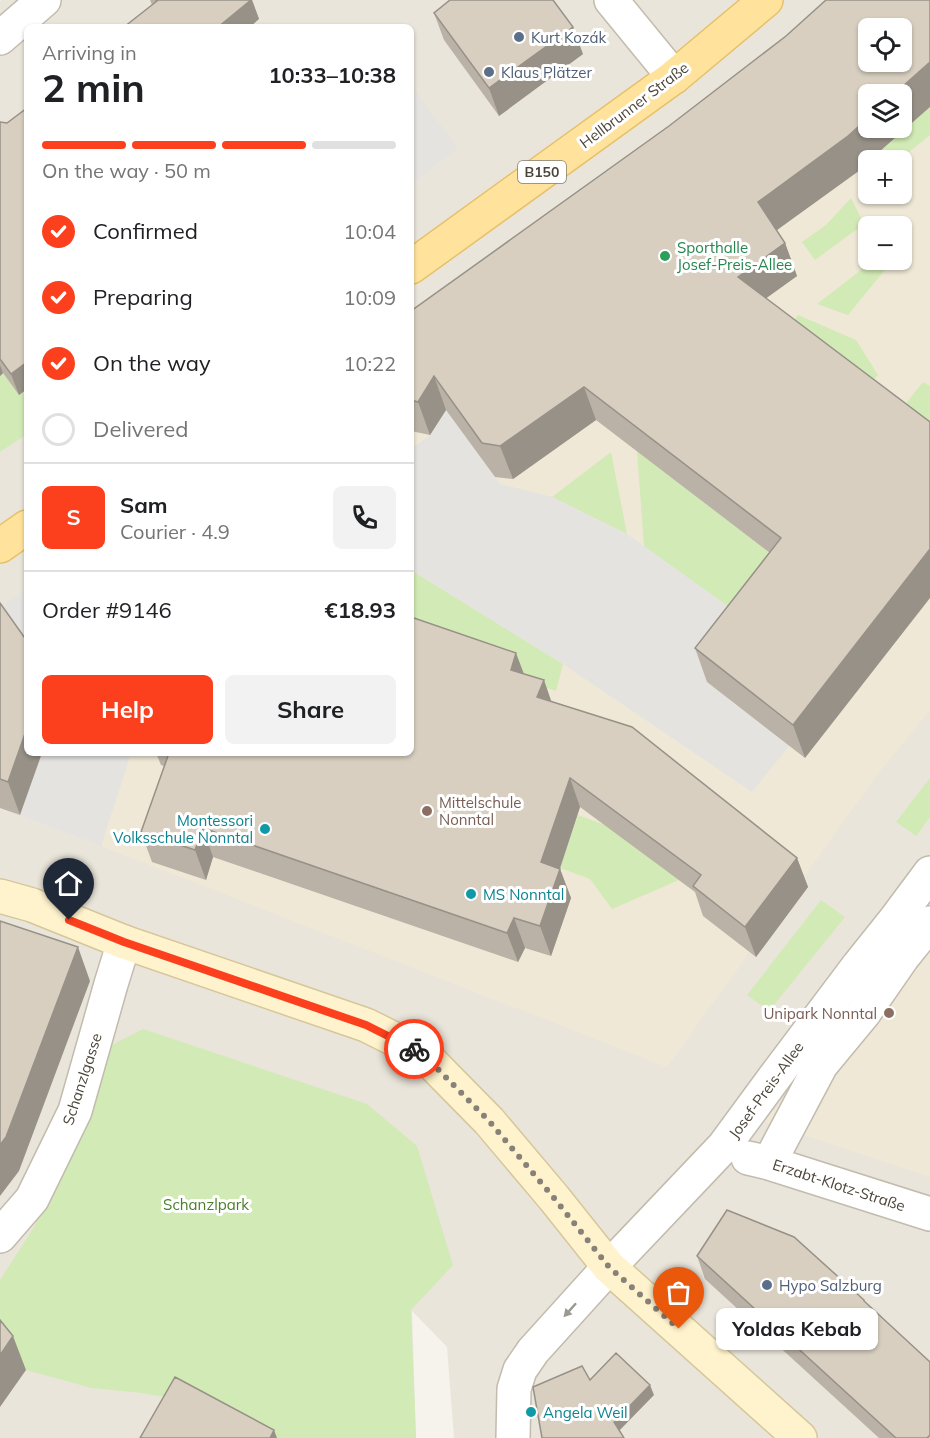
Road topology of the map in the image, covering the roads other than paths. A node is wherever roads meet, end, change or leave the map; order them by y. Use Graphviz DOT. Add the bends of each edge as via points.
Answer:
graph roads {
  1 [pos="44,0"];
  2 [pos="611,0"];
  3 [pos="766,0"];
  4 [pos="0,38"];
  5 [pos="674,77"];
  6 [pos="414,265"];
  7 [pos="24,529"];
  8 [pos="0,546"];
  9 [pos="930,873"];
  10 [pos="0,896"];
  11 [pos="930,923"];
  12 [pos="124,942"];
  13 [pos="758,1160"];
  14 [pos="930,1214"];
  15 [pos="0,1236"];
  16 [pos="609,1267"];
  17 [pos="513,1438"];
  18 [pos="800,1438"];
  1 -- 4 [label="street"];
  2 -- 5 [label="street"];
  3 -- 5 [label="main road, Hellbrunner Straße / B150"];
  5 -- 6 [label="main road, Hellbrunner Straße / B150"];
  7 -- 8 [label="main road"];
  9 -- 16 [label="street, Josef-Preis-Allee" via="724,1146"];
  10 -- 12 [label="main road"];
  11 -- 13 [label="street, Josef-Preis-Allee" via="821,1065"];
  12 -- 15 [label="street, Schanzlgasse" via="75,1111 32,1199"];
  12 -- 16 [label="main road" via="366,1025 422,1053 489,1121"];
  13 -- 14 [label="street, Erzabt-Klotz-Straße"];
  16 -- 17 [label="street, Josef-Preis-Allee, one-way" via="519,1370 514,1389"];
  16 -- 18 [label="main road"];
}
